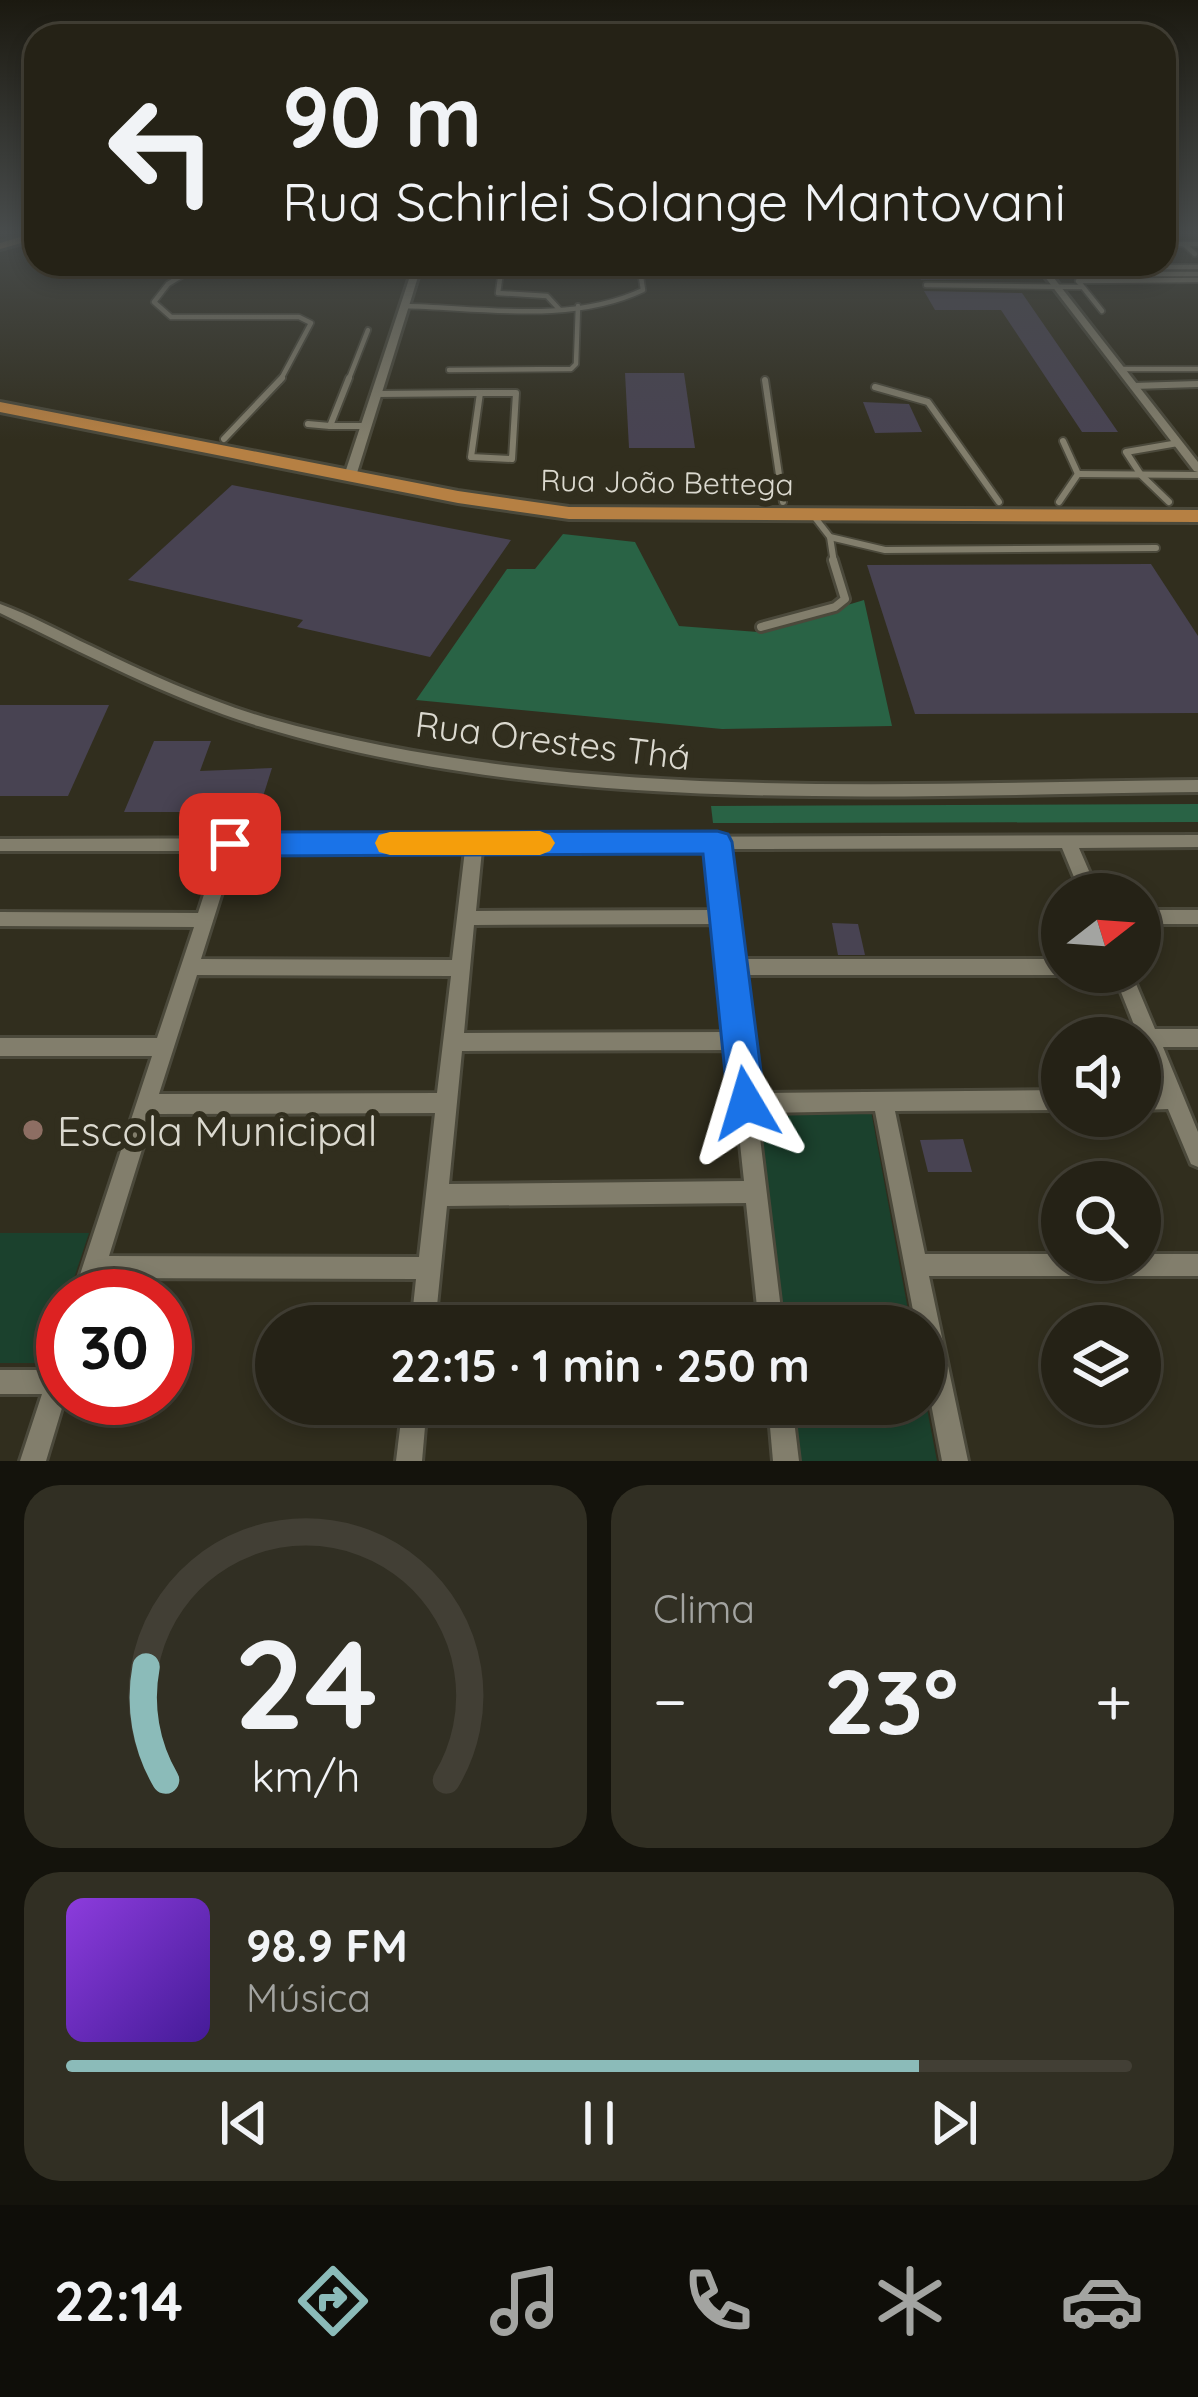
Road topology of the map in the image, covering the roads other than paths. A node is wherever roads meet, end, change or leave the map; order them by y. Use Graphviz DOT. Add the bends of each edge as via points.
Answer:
graph roads {
  1 [pos="160,303"];
  2 [pos="554,303"];
  3 [pos="597,303"];
  4 [pos="1069,303"];
  5 [pos="1095,303"];
  6 [pos="405,306"];
  7 [pos="578,306"];
  8 [pos="559,309"];
  9 [pos="1102,311"];
  10 [pos="368,331"];
  11 [pos="1121,369"];
  12 [pos="1198,369"];
  13 [pos="449,370"];
  14 [pos="765,380"];
  15 [pos="1198,384"];
  16 [pos="1133,386"];
  17 [pos="874,387"];
  18 [pos="480,392"];
  19 [pos="376,394"];
  20 [pos="0,395"];
  21 [pos="0,407"];
  22 [pos="308,424"];
  23 [pos="330,426"];
  24 [pos="366,427"];
  25 [pos="224,439"];
  26 [pos="1063,441"];
  27 [pos="1178,442"];
  28 [pos="352,470"];
  29 [pos="1198,472"];
  30 [pos="1078,473"];
  31 [pos="1141,475"];
  32 [pos="783,502"];
  33 [pos="999,502"];
  34 [pos="1059,502"];
  35 [pos="1169,502"];
  36 [pos="1198,502"];
  37 [pos="813,515"];
  38 [pos="1198,516"];
  39 [pos="830,536"];
  40 [pos="1156,548"];
  41 [pos="0,608"];
  42 [pos="761,627"];
  43 [pos="1198,787"];
  44 [pos="1068,841"];
  45 [pos="1198,841"];
  46 [pos="717,842"];
  47 [pos="474,843"];
  48 [pos="0,844"];
  49 [pos="230,844"];
  50 [pos="1081,873"];
  51 [pos="725,917"];
  52 [pos="1161,917"];
  53 [pos="1198,917"];
  54 [pos="466,918"];
  55 [pos="0,919"];
  56 [pos="205,920"];
  57 [pos="731,967"];
  58 [pos="1041,967"];
  59 [pos="190,968"];
  60 [pos="461,968"];
  61 [pos="1161,1038"];
  62 [pos="1198,1038"];
  63 [pos="739,1040"];
  64 [pos="453,1042"];
  65 [pos="0,1047"];
  66 [pos="165,1047"];
  67 [pos="1161,1068"];
  68 [pos="1041,1100"];
  69 [pos="1161,1100"];
  70 [pos="1174,1100"];
  71 [pos="883,1102"];
  72 [pos="447,1103"];
  73 [pos="746,1103"];
  74 [pos="147,1104"];
  75 [pos="1198,1157"];
  76 [pos="756,1192"];
  77 [pos="437,1195"];
  78 [pos="915,1265"];
  79 [pos="1198,1265"];
  80 [pos="94,1267"];
  81 [pos="429,1268"];
  82 [pos="425,1305"];
  83 [pos="769,1305"];
  84 [pos="36,1377"];
  85 [pos="0,1382"];
  86 [pos="45,1425"];
  87 [pos="413,1425"];
  88 [pos="782,1425"];
  89 [pos="33,1461"];
  90 [pos="410,1461"];
  91 [pos="786,1461"];
  92 [pos="955,1461"];
  1 -- 25 [label="lane" via="170,317 311,323 280,380"];
  2 -- 8 [label="lane"];
  3 -- 7 [label="lane"];
  4 -- 11 [label="street"];
  5 -- 9 [label="lane"];
  6 -- 8 [label="lane"];
  6 -- 19 [label="street"];
  7 -- 8 [label="lane"];
  7 -- 13 [label="lane" via="571,369"];
  10 -- 23 [label="lane"];
  11 -- 12 [label="lane"];
  11 -- 16 [label="street"];
  14 -- 32 [label="lane"];
  15 -- 16 [label="lane"];
  16 -- 27 [label="street"];
  17 -- 33 [label="lane" via="928,403"];
  18 -- 18 [label="lane" via="515,392 512,459 471,457"];
  18 -- 19 [label="lane"];
  19 -- 24 [label="street"];
  20 -- 25 [label="main road, Rua João Bettega"];
  21 -- 28 [label="main road, Rua João Bettega"];
  22 -- 23 [label="lane"];
  23 -- 24 [label="lane"];
  24 -- 28 [label="street"];
  25 -- 28 [label="main road, Rua João Bettega"];
  26 -- 30 [label="lane"];
  27 -- 29 [label="street"];
  27 -- 31 [label="lane" via="1127,449"];
  28 -- 32 [label="main road, Rua João Bettega" via="567,500"];
  28 -- 37 [label="main road, Rua João Bettega" via="569,513"];
  29 -- 31 [label="lane"];
  30 -- 31 [label="lane"];
  30 -- 34 [label="lane"];
  31 -- 35 [label="lane"];
  32 -- 33 [label="main road, Rua João Bettega"];
  33 -- 34 [label="main road, Rua João Bettega"];
  34 -- 35 [label="main road, Rua João Bettega"];
  35 -- 36 [label="main road, Rua João Bettega"];
  37 -- 38 [label="main road, Rua João Bettega"];
  37 -- 39 [label="lane"];
  39 -- 40 [label="lane" via="885,550"];
  39 -- 42 [label="lane" via="845,599"];
  41 -- 43 [label="street, Rua Orestes Thá" via="175,691 268,724 538,775 701,788"];
  44 -- 45 [label="street"];
  44 -- 46 [label="street"];
  44 -- 50 [label="street"];
  46 -- 47 [label="street"];
  46 -- 51 [label="street"];
  47 -- 49 [label="street"];
  47 -- 54 [label="street"];
  48 -- 49 [label="street"];
  49 -- 56 [label="street"];
  51 -- 54 [label="street"];
  51 -- 57 [label="street"];
  52 -- 53 [label="street"];
  54 -- 60 [label="street"];
  55 -- 56 [label="street"];
  56 -- 59 [label="street"];
  57 -- 58 [label="street"];
  57 -- 63 [label="street"];
  59 -- 60 [label="street"];
  59 -- 66 [label="street"];
  60 -- 64 [label="street"];
  61 -- 62 [label="street"];
  63 -- 64 [label="street"];
  63 -- 73 [label="street"];
  64 -- 72 [label="street"];
  65 -- 66 [label="street"];
  66 -- 74 [label="street"];
  67 -- 70 [label="street"];
  68 -- 71 [label="street"];
  69 -- 70 [label="street"];
  70 -- 75 [label="street"];
  71 -- 73 [label="street"];
  71 -- 78 [label="street"];
  72 -- 74 [label="street"];
  72 -- 77 [label="street"];
  73 -- 76 [label="street"];
  74 -- 80 [label="street"];
  76 -- 77 [label="street"];
  76 -- 83 [label="street"];
  77 -- 81 [label="street"];
  78 -- 79 [label="street"];
  78 -- 92 [label="street"];
  80 -- 81 [label="street"];
  81 -- 82 [label="street"];
  84 -- 85 [label="street"];
  86 -- 89 [label="street"];
  87 -- 90 [label="street"];
  88 -- 91 [label="street"];
}
